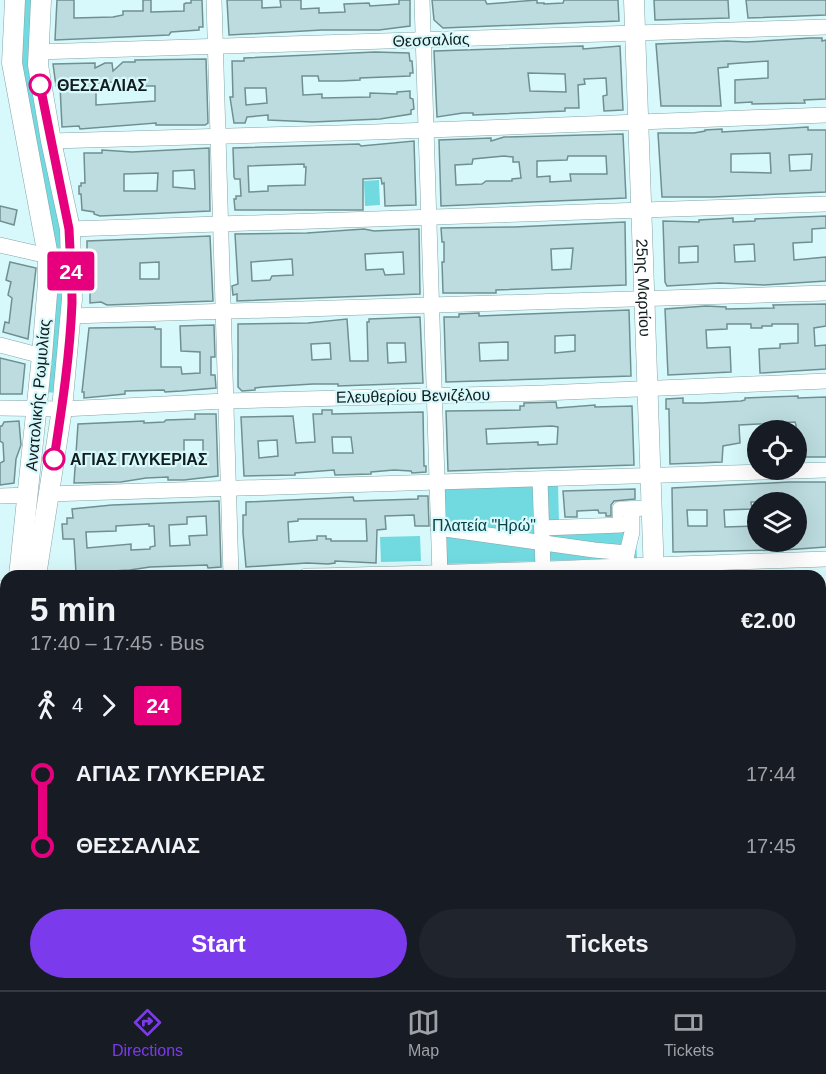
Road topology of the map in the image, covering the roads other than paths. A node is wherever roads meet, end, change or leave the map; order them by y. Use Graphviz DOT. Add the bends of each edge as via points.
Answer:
graph roads {
  1 [pos="15,0"];
  2 [pos="41,0"];
  3 [pos="214,0"];
  4 [pos="422,0"];
  5 [pos="634,0"];
  6 [pos="826,27"];
  7 [pos="635,34"];
  8 [pos="423,40"];
  9 [pos="216,46"];
  10 [pos="37,52"];
  11 [pos="6,54"];
  12 [pos="826,115"];
  13 [pos="637,123"];
  14 [pos="426,129"];
  15 [pos="218,135"];
  16 [pos="51,141"];
  17 [pos="826,204"];
  18 [pos="642,210"];
  19 [pos="428,217"];
  20 [pos="221,224"];
  21 [pos="69,229"];
  22 [pos="0,245"];
  23 [pos="48,256"];
  24 [pos="826,293"];
  25 [pos="645,299"];
  26 [pos="431,305"];
  27 [pos="223,312"];
  28 [pos="71,316"];
  29 [pos="0,345"];
  30 [pos="42,356"];
  31 [pos="826,381"];
  32 [pos="648,388"];
  33 [pos="434,394"];
  34 [pos="226,401"];
  35 [pos="0,408"];
  36 [pos="36,408"];
  37 [pos="62,409"];
  38 [pos="826,470"];
  39 [pos="651,476"];
  40 [pos="540,480"];
  41 [pos="437,483"];
  42 [pos="228,489"];
  43 [pos="38,495"];
  44 [pos="0,496"];
  45 [pos="632,508"];
  46 [pos="652,508"];
  47 [pos="595,526"];
  48 [pos="438,528"];
  49 [pos="542,528"];
  50 [pos="546,544"];
  51 [pos="592,550"];
  52 [pos="574,557"];
  53 [pos="627,559"];
  54 [pos="826,559"];
  55 [pos="593,567"];
  56 [pos="543,568"];
  57 [pos="20,570"];
  58 [pos="36,570"];
  59 [pos="231,570"];
  60 [pos="440,570"];
  61 [pos="514,570"];
  62 [pos="654,570"];
  1 -- 11 [label="main road, Ανατολικής Ρωμυλίας"];
  2 -- 10 [label="main road, Ανατολικής Ρωμυλίας"];
  3 -- 9 [label="street"];
  4 -- 8 [label="street"];
  5 -- 7 [label="main road, 25ης Μαρτίου"];
  6 -- 7 [label="street, Θεσσαλίας"];
  7 -- 8 [label="street, Θεσσαλίας"];
  7 -- 13 [label="main road, 25ης Μαρτίου"];
  8 -- 9 [label="street, Θεσσαλίας"];
  8 -- 14 [label="street"];
  9 -- 10 [label="street, Θεσσαλίας"];
  9 -- 15 [label="street"];
  10 -- 16 [label="main road, Ανατολικής Ρωμυλίας"];
  11 -- 23 [label="main road, Ανατολικής Ρωμυλίας"];
  12 -- 13 [label="street"];
  13 -- 14 [label="street"];
  13 -- 18 [label="main road, 25ης Μαρτίου"];
  14 -- 15 [label="street"];
  14 -- 19 [label="street"];
  15 -- 16 [label="street"];
  15 -- 20 [label="street"];
  16 -- 21 [label="main road, Ανατολικής Ρωμυλίας"];
  17 -- 18 [label="street"];
  18 -- 19 [label="street"];
  18 -- 25 [label="main road, 25ης Μαρτίου"];
  19 -- 20 [label="street"];
  19 -- 26 [label="street"];
  20 -- 21 [label="street"];
  20 -- 27 [label="street"];
  21 -- 28 [label="main road, Ανατολικής Ρωμυλίας"];
  22 -- 23 [label="street"];
  23 -- 30 [label="main road, Ανατολικής Ρωμυλίας"];
  24 -- 25 [label="street"];
  25 -- 26 [label="street"];
  25 -- 32 [label="main road, 25ης Μαρτίου"];
  26 -- 27 [label="street"];
  26 -- 33 [label="street"];
  27 -- 28 [label="street"];
  27 -- 34 [label="street"];
  28 -- 37 [label="main road, Ανατολικής Ρωμυλίας"];
  29 -- 30 [label="street"];
  30 -- 36 [label="main road, Ανατολικής Ρωμυλίας"];
  31 -- 32 [label="street, Ελευθερίου Βενιζέλου"];
  32 -- 33 [label="street, Ελευθερίου Βενιζέλου"];
  32 -- 39 [label="main road, 25ης Μαρτίου"];
  33 -- 34 [label="street, Ελευθερίου Βενιζέλου"];
  33 -- 41 [label="street"];
  34 -- 37 [label="street, Ελευθερίου Βενιζέλου"];
  34 -- 42 [label="street"];
  35 -- 36 [label="street, Ελευθερίου Βενιζέλου"];
  36 -- 37 [label="street, Ελευθερίου Βενιζέλου"];
  36 -- 43 [label="main road, Ανατολικής Ρωμυλίας"];
  37 -- 43 [label="main road, Ανατολικής Ρωμυλίας"];
  38 -- 39 [label="street"];
  39 -- 40 [label="street"];
  39 -- 46 [label="main road, 25ης Μαρτίου"];
  40 -- 41 [label="street"];
  40 -- 49 [label="street"];
  41 -- 42 [label="street"];
  41 -- 48 [label="street"];
  42 -- 43 [label="street"];
  42 -- 59 [label="street"];
  43 -- 44 [label="street"];
  43 -- 57 [label="main road, Ανατολικής Ρωμυλίας"];
  43 -- 58 [label="main road, Ανατολικής Ρωμυλίας"];
  45 -- 46 [label="street"];
  45 -- 47 [label="street" via="620,509 621,525"];
  45 -- 53 [label="street"];
  46 -- 62 [label="main road, 25ης Μαρτίου"];
  47 -- 49 [label="street"];
  47 -- 51 [label="street"];
  48 -- 50 [label="street"];
  48 -- 60 [label="street"];
  49 -- 50 [label="street"];
  50 -- 52 [label="street" via="549,552"];
  50 -- 56 [label="street"];
  51 -- 52 [label="street" via="590,556"];
  51 -- 53 [label="street"];
  51 -- 55 [label="street"];
  52 -- 55 [label="street"];
  52 -- 56 [label="street"];
  53 -- 55 [label="street"];
  53 -- 62 [label="street"];
  54 -- 62 [label="street"];
  56 -- 61 [label="street"];
}
